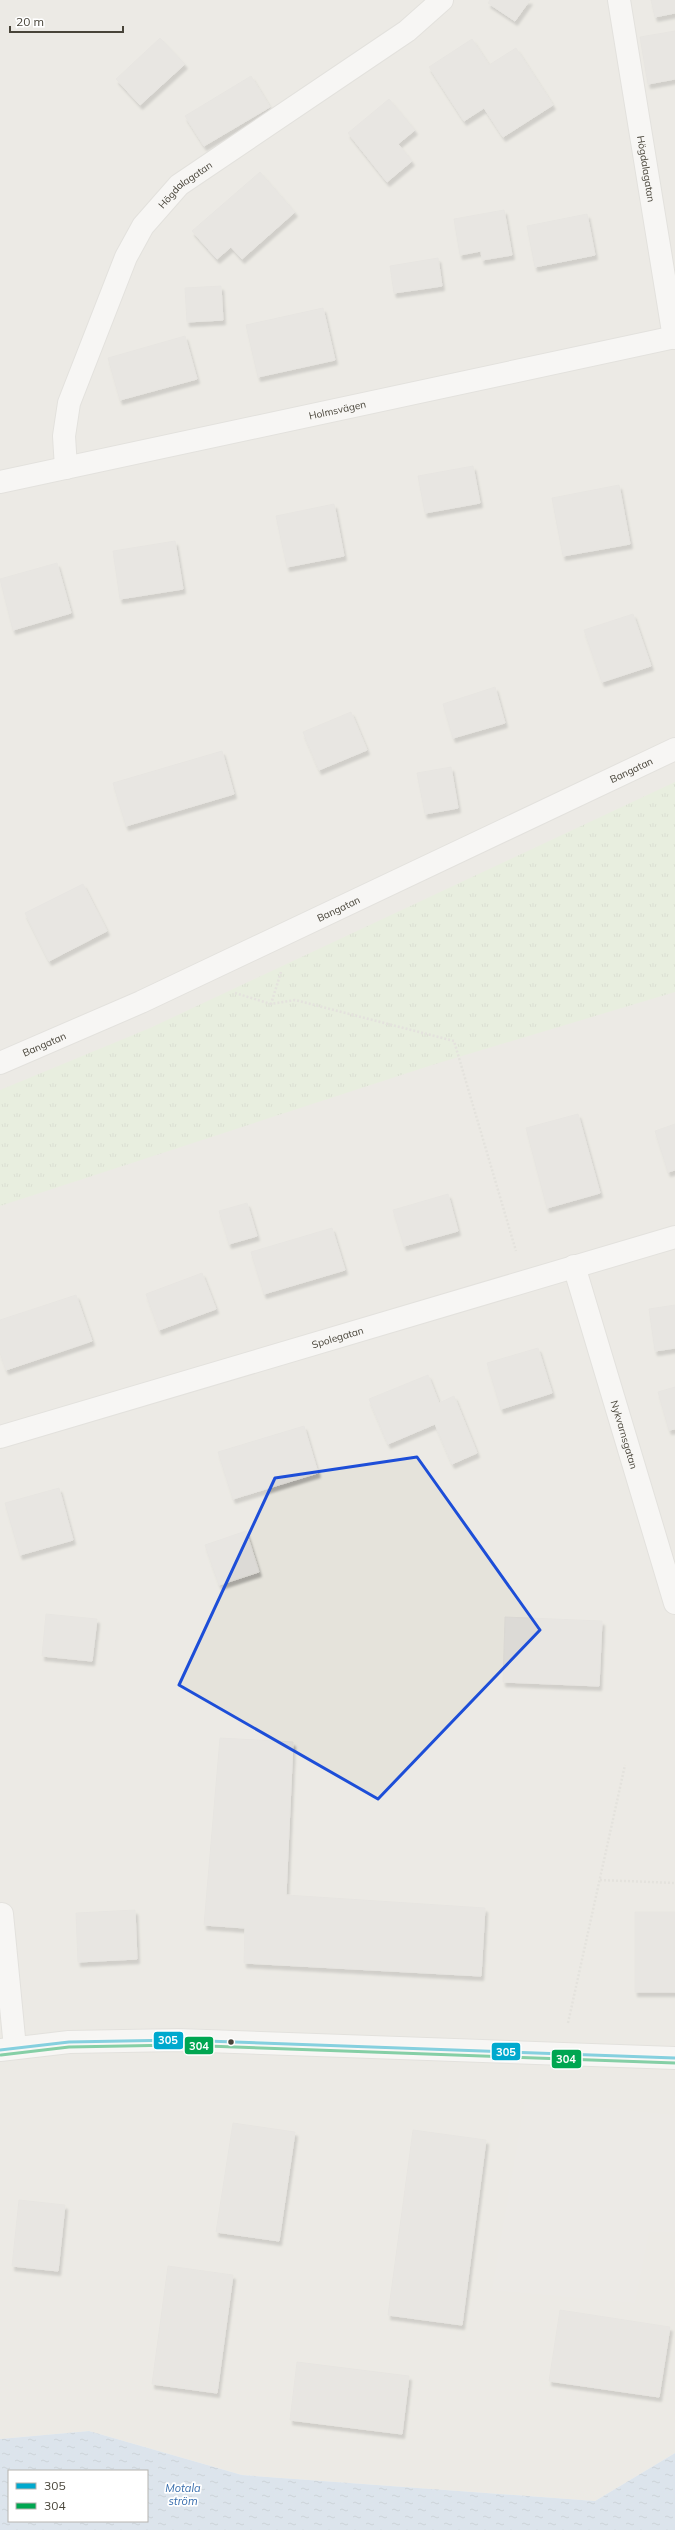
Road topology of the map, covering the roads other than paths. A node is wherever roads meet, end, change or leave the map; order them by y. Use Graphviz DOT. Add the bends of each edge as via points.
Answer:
graph roads {
  1 [pos="442,0"];
  2 [pos="619,0"];
  3 [pos="675,337"];
  4 [pos="66,468"];
  5 [pos="0,482"];
  6 [pos="675,749"];
  7 [pos="0,1063"];
  8 [pos="675,1237"];
  9 [pos="574,1266"];
  10 [pos="0,1437"];
  11 [pos="675,1603"];
  12 [pos="2,1914"];
  13 [pos="8,2049"];
  14 [pos="675,2058"];
  1 -- 4 [label="street, Högdalagatan" via="407,31 180,185 142,226 126,257 69,403 64,436"];
  2 -- 3 [label="street, Högdalagatan"];
  3 -- 4 [label="street, Holmsvägen"];
  4 -- 5 [label="street, Holmsvägen"];
  6 -- 7 [label="street, Bangatan" via="141,1002"];
  8 -- 9 [label="street, Spolegatan"];
  9 -- 10 [label="street, Spolegatan"];
  9 -- 11 [label="street, Nykvarnsgatan"];
  12 -- 13 [label="street"];
  13 -- 14 [label="street" via="69,2042 178,2040"];
}
